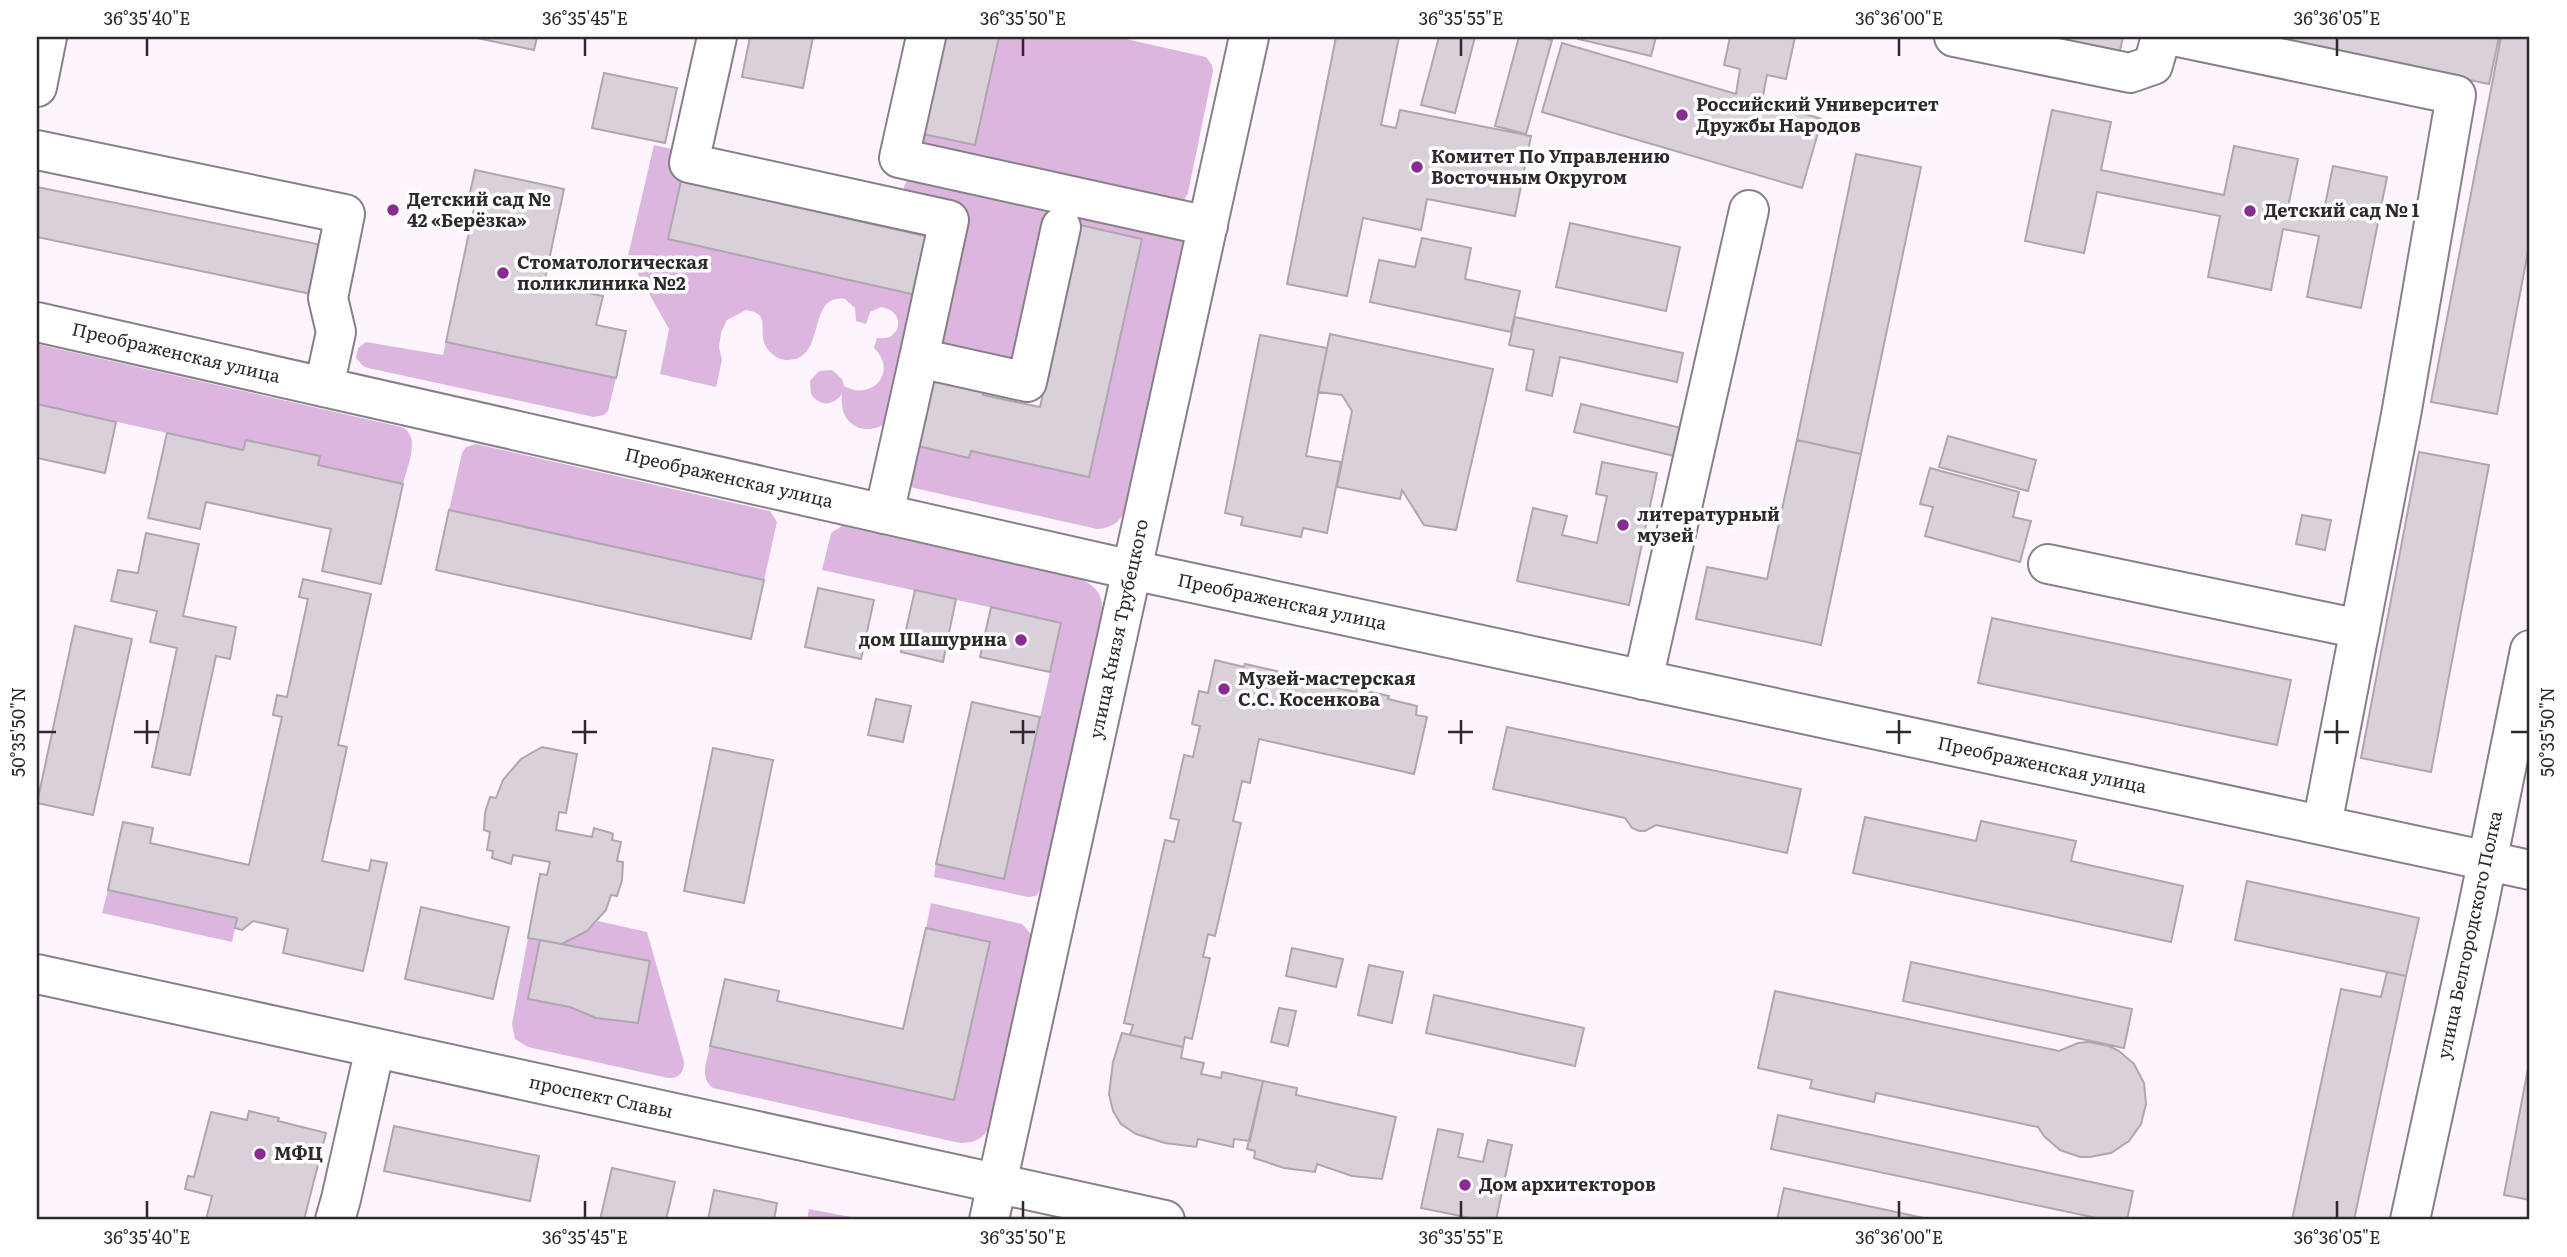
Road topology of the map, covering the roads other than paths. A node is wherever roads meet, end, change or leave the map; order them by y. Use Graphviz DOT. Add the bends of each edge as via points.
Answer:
graph roads {
  1 [pos="47,37"];
  2 [pos="717,37"];
  3 [pos="926,37"];
  4 [pos="1250,37"];
  5 [pos="1954,37"];
  6 [pos="2161,37"];
  7 [pos="2178,37"];
  8 [pos="37,87"];
  9 [pos="37,150"];
  10 [pos="899,158"];
  11 [pos="888,206"];
  12 [pos="1749,210"];
  13 [pos="1208,226"];
  14 [pos="1061,227"];
  15 [pos="37,322"];
  16 [pos="919,358"];
  17 [pos="324,387"];
  18 [pos="884,513"];
  19 [pos="2048,564"];
  20 [pos="1132,569"];
  21 [pos="2360,629"];
  22 [pos="2530,650"];
  23 [pos="1643,680"];
  24 [pos="2322,825"];
  25 [pos="2487,860"];
  26 [pos="2530,870"];
  27 [pos="37,974"];
  28 [pos="375,1048"];
  29 [pos="993,1202"];
  30 [pos="335,1220"];
  31 [pos="1165,1220"];
  32 [pos="2410,1220"];
  1 -- 8 [label="main road"];
  2 -- 11 [label="main road" via="689,163"];
  3 -- 10 [label="main road"];
  4 -- 13 [label="main road, улица Князя Трубецкого"];
  5 -- 6 [label="main road" via="2130,73 2154,65"];
  7 -- 21 [label="main road" via="2456,95"];
  9 -- 17 [label="main road" via="345,214 328,298 336,332"];
  10 -- 11 [label="main road"];
  10 -- 13 [label="main road"];
  11 -- 16 [label="main road" via="949,220"];
  12 -- 23 [label="main road"];
  13 -- 20 [label="main road, улица Князя Трубецкого"];
  14 -- 16 [label="main road" via="1027,382"];
  15 -- 17 [label="main road, Преображенская улица"];
  16 -- 18 [label="main road"];
  17 -- 18 [label="main road, Преображенская улица"];
  18 -- 20 [label="main road, Преображенская улица"];
  19 -- 21 [label="main road"];
  20 -- 23 [label="main road, Преображенская улица"];
  20 -- 29 [label="main road, улица Князя Трубецкого"];
  21 -- 24 [label="main road"];
  22 -- 25 [label="main road, улица Белгородского Полка"];
  23 -- 24 [label="main road, Преображенская улица"];
  24 -- 25 [label="main road, Преображенская улица"];
  25 -- 26 [label="main road, Преображенская улица"];
  25 -- 32 [label="main road, улица Белгородского Полка"];
  27 -- 28 [label="main road, проспект Славы"];
  28 -- 29 [label="main road, проспект Славы"];
  28 -- 30 [label="main road"];
  29 -- 31 [label="main road, проспект Славы"];
}
